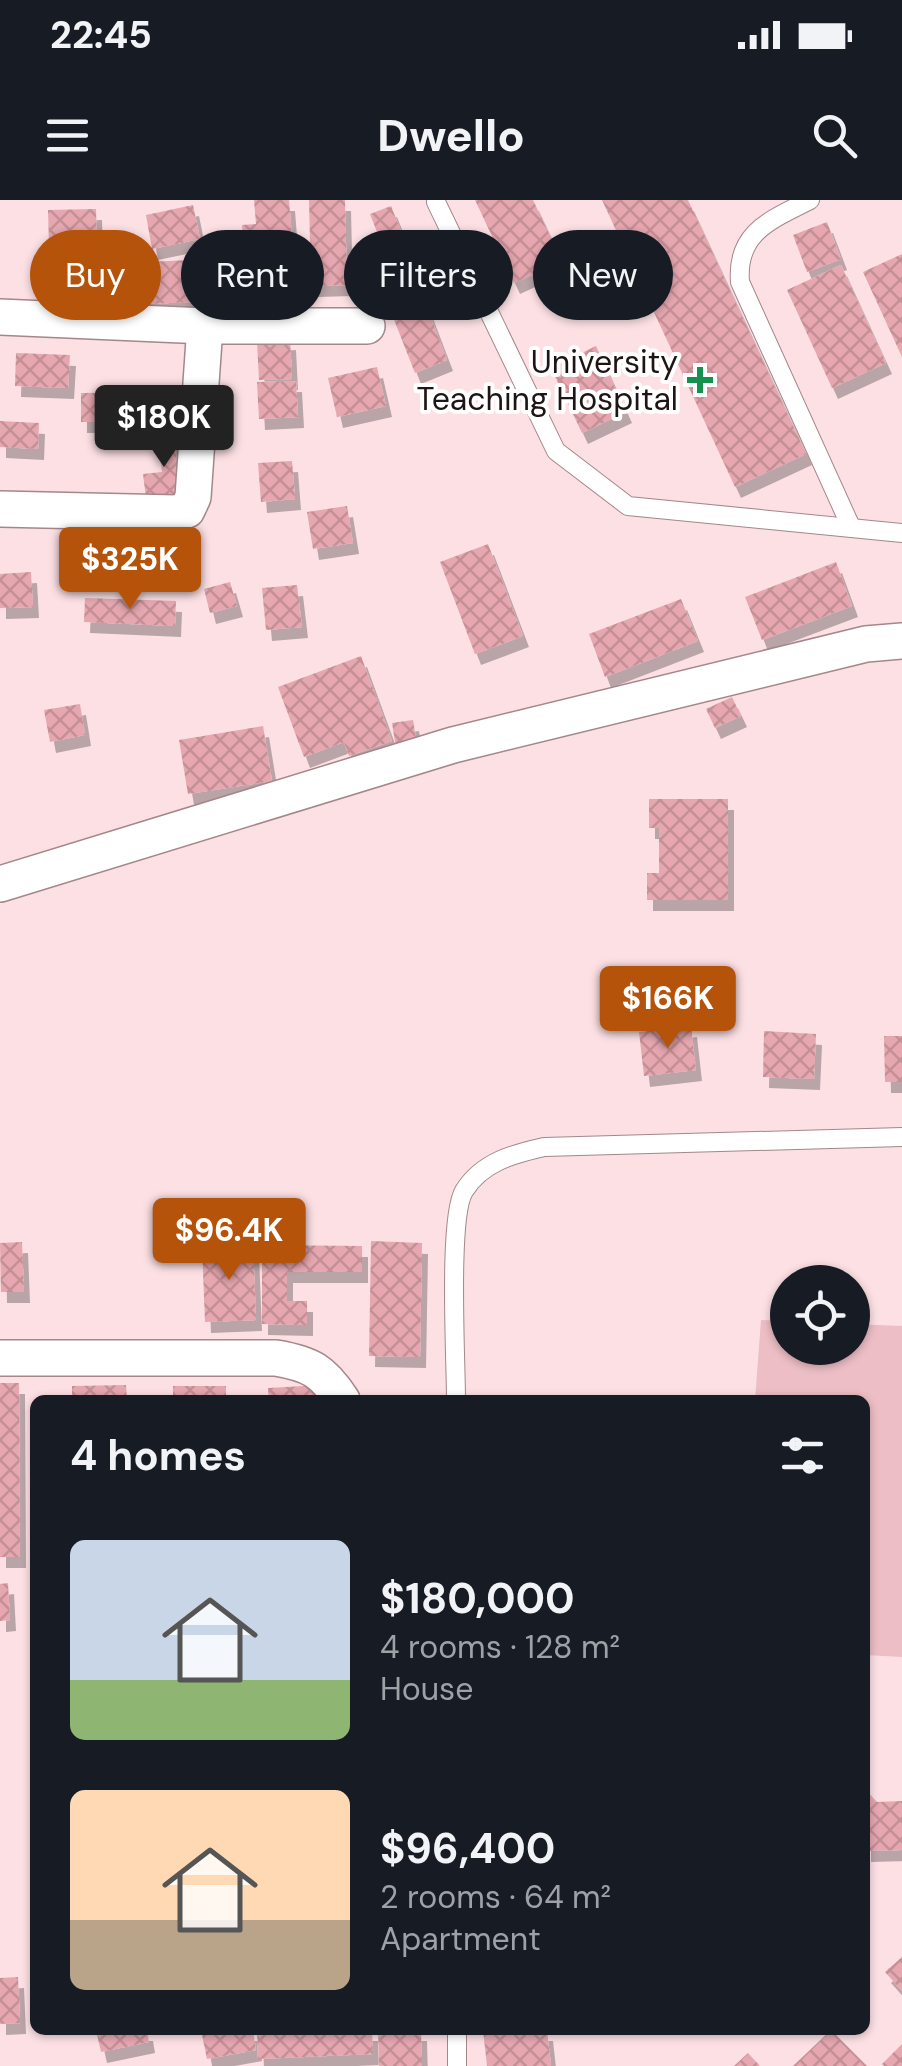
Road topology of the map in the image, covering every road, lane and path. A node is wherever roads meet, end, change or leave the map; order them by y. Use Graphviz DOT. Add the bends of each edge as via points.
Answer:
graph roads {
  1 [pos="810,200"];
  2 [pos="436,202"];
  3 [pos="0,318"];
  4 [pos="205,326"];
  5 [pos="366,326"];
  6 [pos="0,509"];
  7 [pos="851,528"];
  8 [pos="902,533"];
  9 [pos="902,641"];
  10 [pos="0,884"];
  11 [pos="902,1137"];
  12 [pos="0,1358"];
  13 [pos="339,1395"];
  14 [pos="456,1395"];
  15 [pos="457,2035"];
  16 [pos="457,2066"];
  1 -- 7 [label="lane" via="752,236 738,259 740,282"];
  2 -- 7 [label="lane" via="556,451 628,506"];
  3 -- 4 [label="street"];
  4 -- 5 [label="street"];
  4 -- 6 [label="street" via="187,510"];
  7 -- 8 [label="lane"];
  9 -- 10 [label="street" via="866,644 453,745"];
  11 -- 14 [label="lane" via="544,1147 510,1154 482,1170 462,1193 456,1234"];
  12 -- 13 [label="street" via="276,1358 326,1376"];
  15 -- 16 [label="lane"];
}
